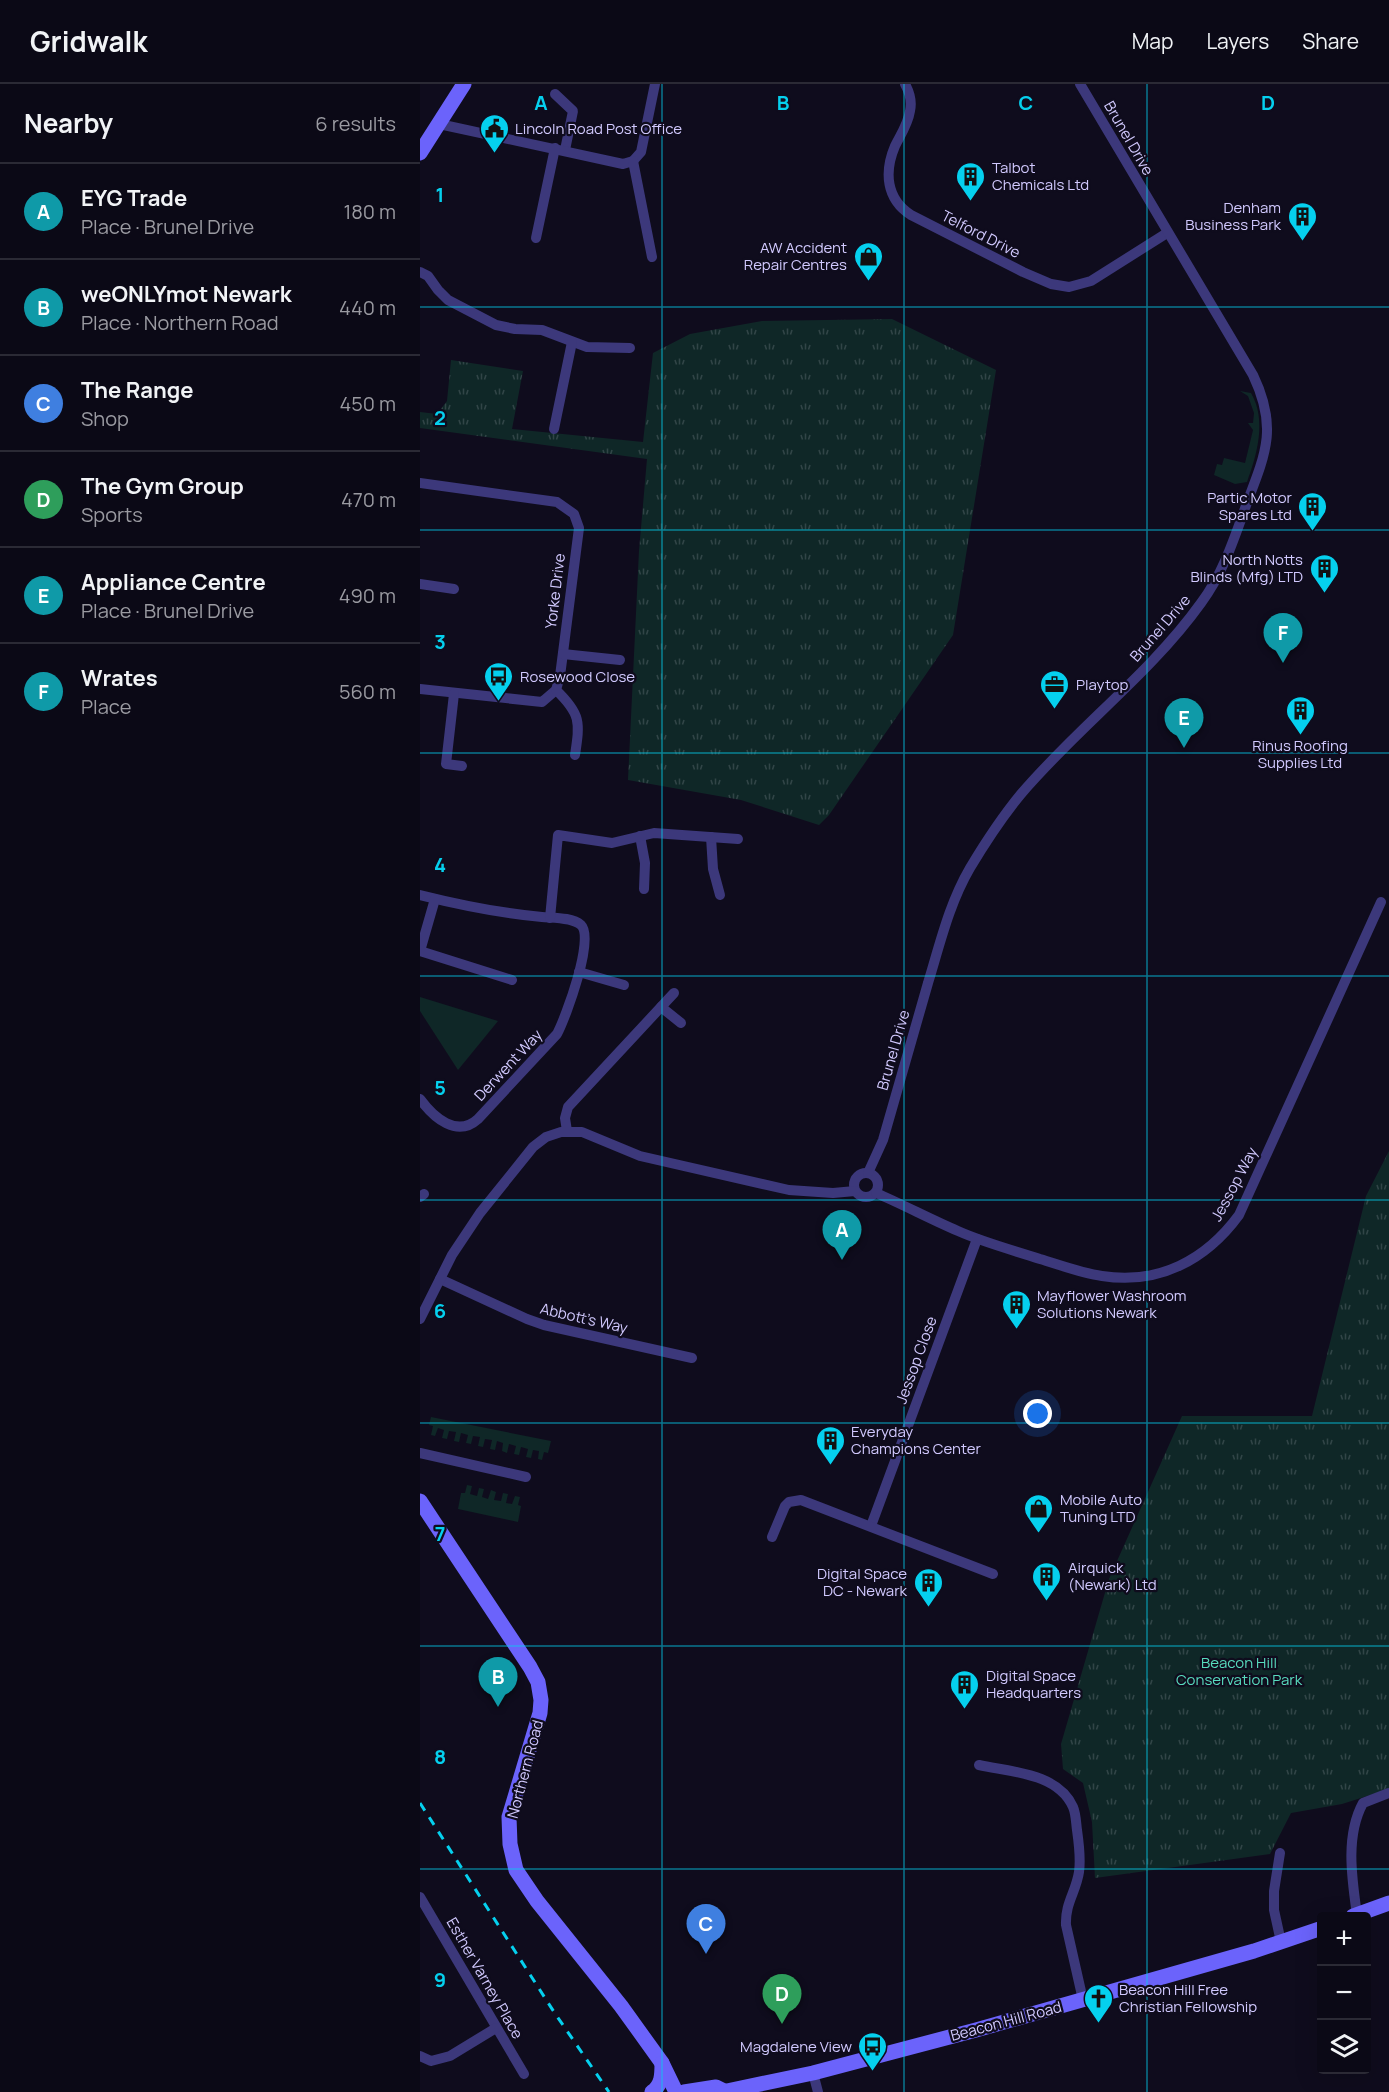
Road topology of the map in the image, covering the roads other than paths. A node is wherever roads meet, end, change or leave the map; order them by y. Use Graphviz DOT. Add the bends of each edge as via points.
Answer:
graph roads {
  1 [pos="464,84"];
  2 [pos="655,84"];
  3 [pos="905,84"];
  4 [pos="1080,84"];
  5 [pos="555,94"];
  6 [pos="439,124"];
  7 [pos="560,149"];
  8 [pos="420,153"];
  9 [pos="633,161"];
  10 [pos="1167,233"];
  11 [pos="536,238"];
  12 [pos="652,257"];
  13 [pos="420,272"];
  14 [pos="572,342"];
  15 [pos="630,348"];
  16 [pos="554,429"];
  17 [pos="420,483"];
  18 [pos="420,584"];
  19 [pos="454,589"];
  20 [pos="562,654"];
  21 [pos="620,660"];
  22 [pos="420,689"];
  23 [pos="556,690"];
  24 [pos="454,694"];
  25 [pos="574,755"];
  26 [pos="462,766"];
  27 [pos="640,836"];
  28 [pos="711,837"];
  29 [pos="738,840"];
  30 [pos="644,889"];
  31 [pos="420,895"];
  32 [pos="720,895"];
  33 [pos="435,899"];
  34 [pos="1381,902"];
  35 [pos="550,918"];
  36 [pos="420,951"];
  37 [pos="579,972"];
  38 [pos="512,980"];
  39 [pos="624,985"];
  40 [pos="674,993"];
  41 [pos="661,1006"];
  42 [pos="681,1023"];
  43 [pos="420,1099"];
  44 [pos="567,1131"];
  45 [pos="868,1173"];
  46 [pos="855,1191"];
  47 [pos="876,1193"];
  48 [pos="977,1239"];
  49 [pos="440,1279"];
  50 [pos="420,1319"];
  51 [pos="692,1358"];
  52 [pos="420,1453"];
  53 [pos="526,1477"];
  54 [pos="420,1501"];
  55 [pos="871,1526"];
  56 [pos="772,1537"];
  57 [pos="993,1574"];
  58 [pos="979,1765"];
  59 [pos="1389,1793"];
  60 [pos="1280,1853"];
  61 [pos="420,1897"];
  62 [pos="1389,1903"];
  63 [pos="1355,1912"];
  64 [pos="1365,1912"];
  65 [pos="1317,1930"];
  66 [pos="1281,1942"];
  67 [pos="1083,2000"];
  68 [pos="496,2028"];
  69 [pos="420,2056"];
  70 [pos="662,2063"];
  71 [pos="813,2073"];
  72 [pos="524,2074"];
  73 [pos="723,2091"];
  74 [pos="652,2092"];
  75 [pos="676,2092"];
  76 [pos="684,2092"];
  77 [pos="818,2092"];
  1 -- 6 [label="street"];
  2 -- 9 [label="street" via="641,152"];
  3 -- 10 [label="street, Telford Drive" via="911,109 888,172 893,198 911,215 1023,272 1070,287 1091,281"];
  4 -- 10 [label="street, Brunel Drive"];
  5 -- 7 [label="street" via="573,111"];
  6 -- 7 [label="street"];
  6 -- 8 [label="street"];
  7 -- 9 [label="street" via="623,164"];
  7 -- 11 [label="street"];
  9 -- 12 [label="street"];
  10 -- 45 [label="street, Brunel Drive" via="1258,386 1267,413 1268,432 1260,470 1225,562 1202,602 1152,661 1019,796 961,884 944,927 883,1140"];
  13 -- 14 [label="street" via="448,300 496,325 542,330"];
  14 -- 15 [label="street" via="587,348"];
  14 -- 16 [label="street"];
  17 -- 20 [label="street, Yorke Drive" via="557,502 574,514 579,528"];
  18 -- 19 [label="street"];
  20 -- 21 [label="street"];
  20 -- 23 [label="street, Yorke Drive"];
  22 -- 24 [label="street"];
  23 -- 24 [label="street" via="542,702"];
  23 -- 25 [label="street" via="577,717"];
  24 -- 26 [label="street" via="446,764"];
  27 -- 28 [label="street" via="654,833"];
  27 -- 30 [label="street"];
  27 -- 35 [label="street" via="612,843 558,835"];
  28 -- 29 [label="street"];
  28 -- 32 [label="street"];
  31 -- 33 [label="street"];
  33 -- 35 [label="street" via="499,913"];
  33 -- 36 [label="street"];
  34 -- 48 [label="street, Jessop Way" via="1239,1215 1209,1249 1169,1271 1111,1277"];
  35 -- 37 [label="street, Derwent Way" via="572,920 584,928 585,947"];
  36 -- 38 [label="street"];
  37 -- 39 [label="street"];
  37 -- 43 [label="street, Derwent Way" via="558,1034 474,1123 463,1128 451,1126"];
  40 -- 41 [label="street"];
  41 -- 42 [label="street"];
  41 -- 44 [label="street" via="568,1107"];
  44 -- 46 [label="street" via="590,1134 640,1156 789,1190"];
  44 -- 49 [label="street" via="546,1137 527,1153 480,1213"];
  45 -- 46 [label="street" via="857,1177"];
  45 -- 47 [label="street" via="876,1177"];
  46 -- 47 [label="street" via="865,1198"];
  47 -- 48 [label="street, Jessop Way"];
  48 -- 55 [label="street, Jessop Close"];
  49 -- 50 [label="street"];
  49 -- 51 [label="street, Abbott's Way" via="544,1325"];
  52 -- 53 [label="street"];
  54 -- 70 [label="street, Northern Road" via="540,1688 540,1713 509,1817 516,1870"];
  55 -- 56 [label="street" via="795,1500 781,1512"];
  55 -- 57 [label="street"];
  58 -- 67 [label="street" via="1045,1780 1059,1788 1073,1807 1080,1865 1065,1914"];
  59 -- 63 [label="street" via="1363,1803 1355,1818 1351,1873"];
  60 -- 66 [label="street" via="1274,1910"];
  61 -- 68 [label="street, Esther Varney Place"];
  62 -- 64 [label="street"];
  65 -- 66 [label="street, Beacon Hill Road"];
  66 -- 67 [label="street, Beacon Hill Road"];
  67 -- 71 [label="street, Beacon Hill Road"];
  68 -- 69 [label="street" via="450,2056 431,2061"];
  68 -- 72 [label="street, Esther Varney Place"];
  70 -- 74 [label="street" via="662,2076"];
  70 -- 75 [label="street, Northern Road"];
  71 -- 73 [label="street, Beacon Hill Road"];
  71 -- 77 [label="street"];
  73 -- 76 [label="street, Beacon Hill Road" via="716,2087"];
}
